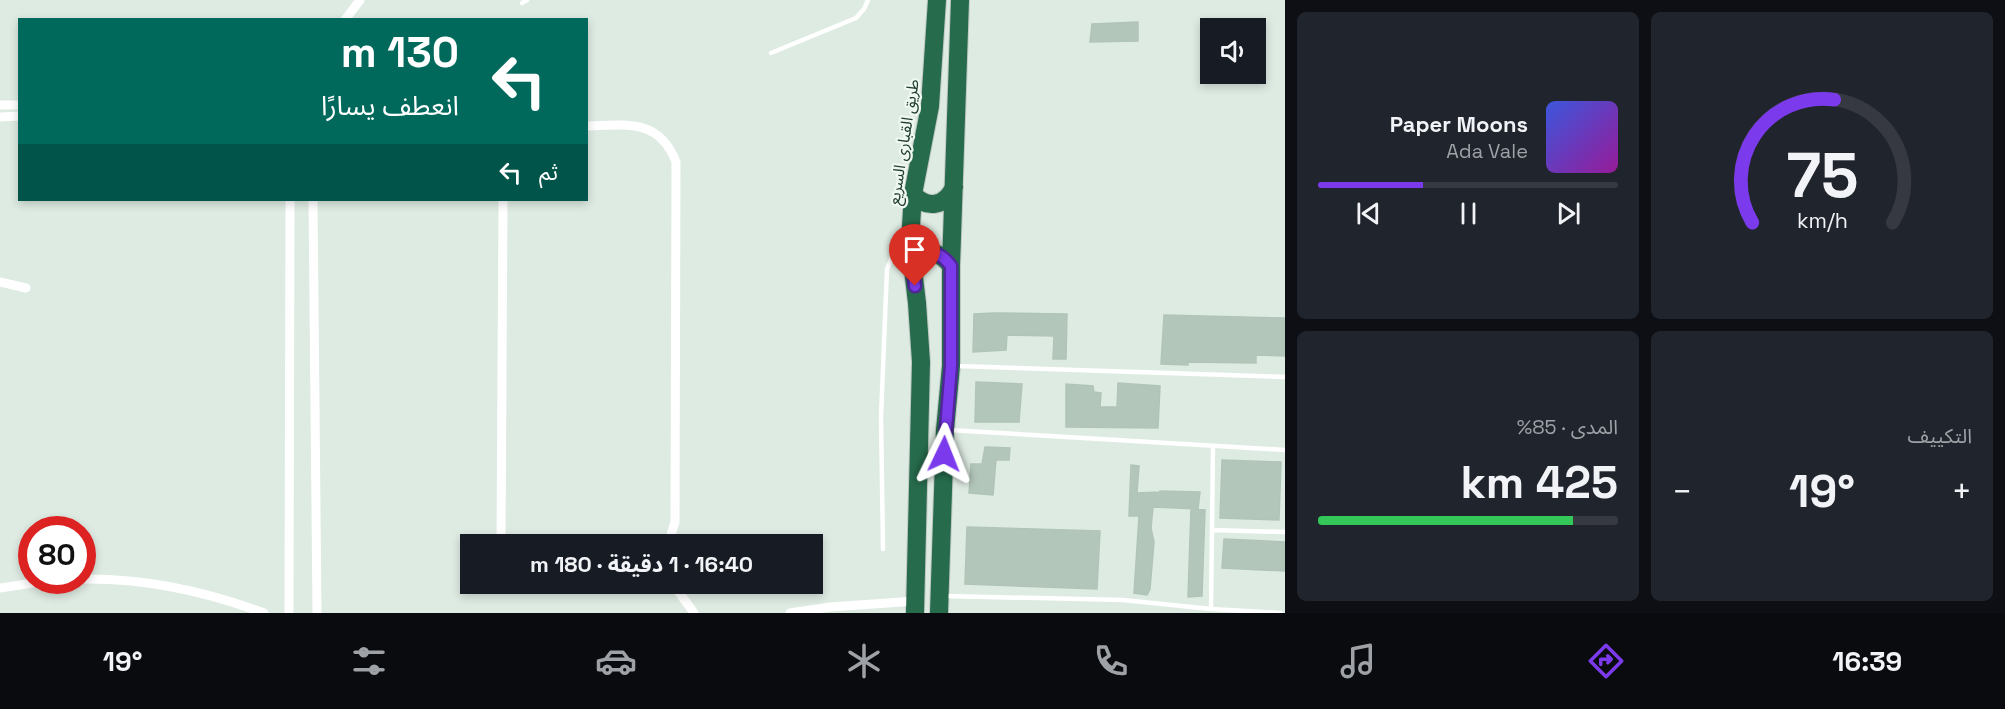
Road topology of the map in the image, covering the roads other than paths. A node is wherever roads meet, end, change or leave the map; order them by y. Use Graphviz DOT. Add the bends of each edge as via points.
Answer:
graph roads {
  1 [pos="360,0"];
  2 [pos="868,0"];
  3 [pos="938,0"];
  4 [pos="960,0"];
  5 [pos="346,18"];
  6 [pos="771,53"];
  7 [pos="0,105"];
  8 [pos="18,105"];
  9 [pos="0,117"];
  10 [pos="18,117"];
  11 [pos="588,126"];
  12 [pos="954,187"];
  13 [pos="913,195"];
  14 [pos="290,201"];
  15 [pos="313,201"];
  16 [pos="502,201"];
  17 [pos="911,252"];
  18 [pos="951,266"];
  19 [pos="0,282"];
  20 [pos="26,288"];
  21 [pos="951,366"];
  22 [pos="1285,377"];
  23 [pos="945,430"];
  24 [pos="1213,446"];
  25 [pos="1285,450"];
  26 [pos="1212,530"];
  27 [pos="1285,532"];
  28 [pos="501,534"];
  29 [pos="672,534"];
  30 [pos="883,549"];
  31 [pos="96,579"];
  32 [pos="18,585"];
  33 [pos="0,588"];
  34 [pos="680,594"];
  35 [pos="939,604"];
  36 [pos="916,607"];
  37 [pos="1211,609"];
  38 [pos="264,613"];
  39 [pos="289,613"];
  40 [pos="317,613"];
  41 [pos="694,613"];
  42 [pos="790,613"];
  43 [pos="1281,613"];
  1 -- 5 [label="street"];
  2 -- 6 [label="lane" via="856,18"];
  3 -- 13 [label="highway, طريق القبارى السريع" via="930,106"];
  4 -- 12 [label="highway"];
  7 -- 8 [label="street"];
  9 -- 10 [label="street"];
  11 -- 29 [label="street" via="643,127 664,140 676,162"];
  12 -- 13 [label="highway" via="946,200 932,205"];
  12 -- 18 [label="highway"];
  13 -- 17 [label="highway, طريق القبارى السريع"];
  14 -- 39 [label="street"];
  15 -- 40 [label="street"];
  16 -- 28 [label="street"];
  17 -- 18 [label="highway" via="936,253"];
  17 -- 30 [label="lane" via="892,257 887,269 881,417"];
  17 -- 36 [label="highway, طريق القبارى السريع" via="921,362"];
  18 -- 21 [label="highway"];
  19 -- 20 [label="street"];
  21 -- 22 [label="lane"];
  21 -- 23 [label="highway"];
  23 -- 24 [label="lane"];
  23 -- 35 [label="highway"];
  24 -- 25 [label="lane"];
  24 -- 26 [label="lane"];
  26 -- 27 [label="lane"];
  26 -- 37 [label="lane"];
  31 -- 38 [label="street" via="175,586"];
  32 -- 33 [label="street"];
  34 -- 41 [label="street"];
  35 -- 37 [label="lane" via="1123,600"];
  36 -- 42 [label="street" via="830,607"];
  37 -- 43 [label="lane"];
}
